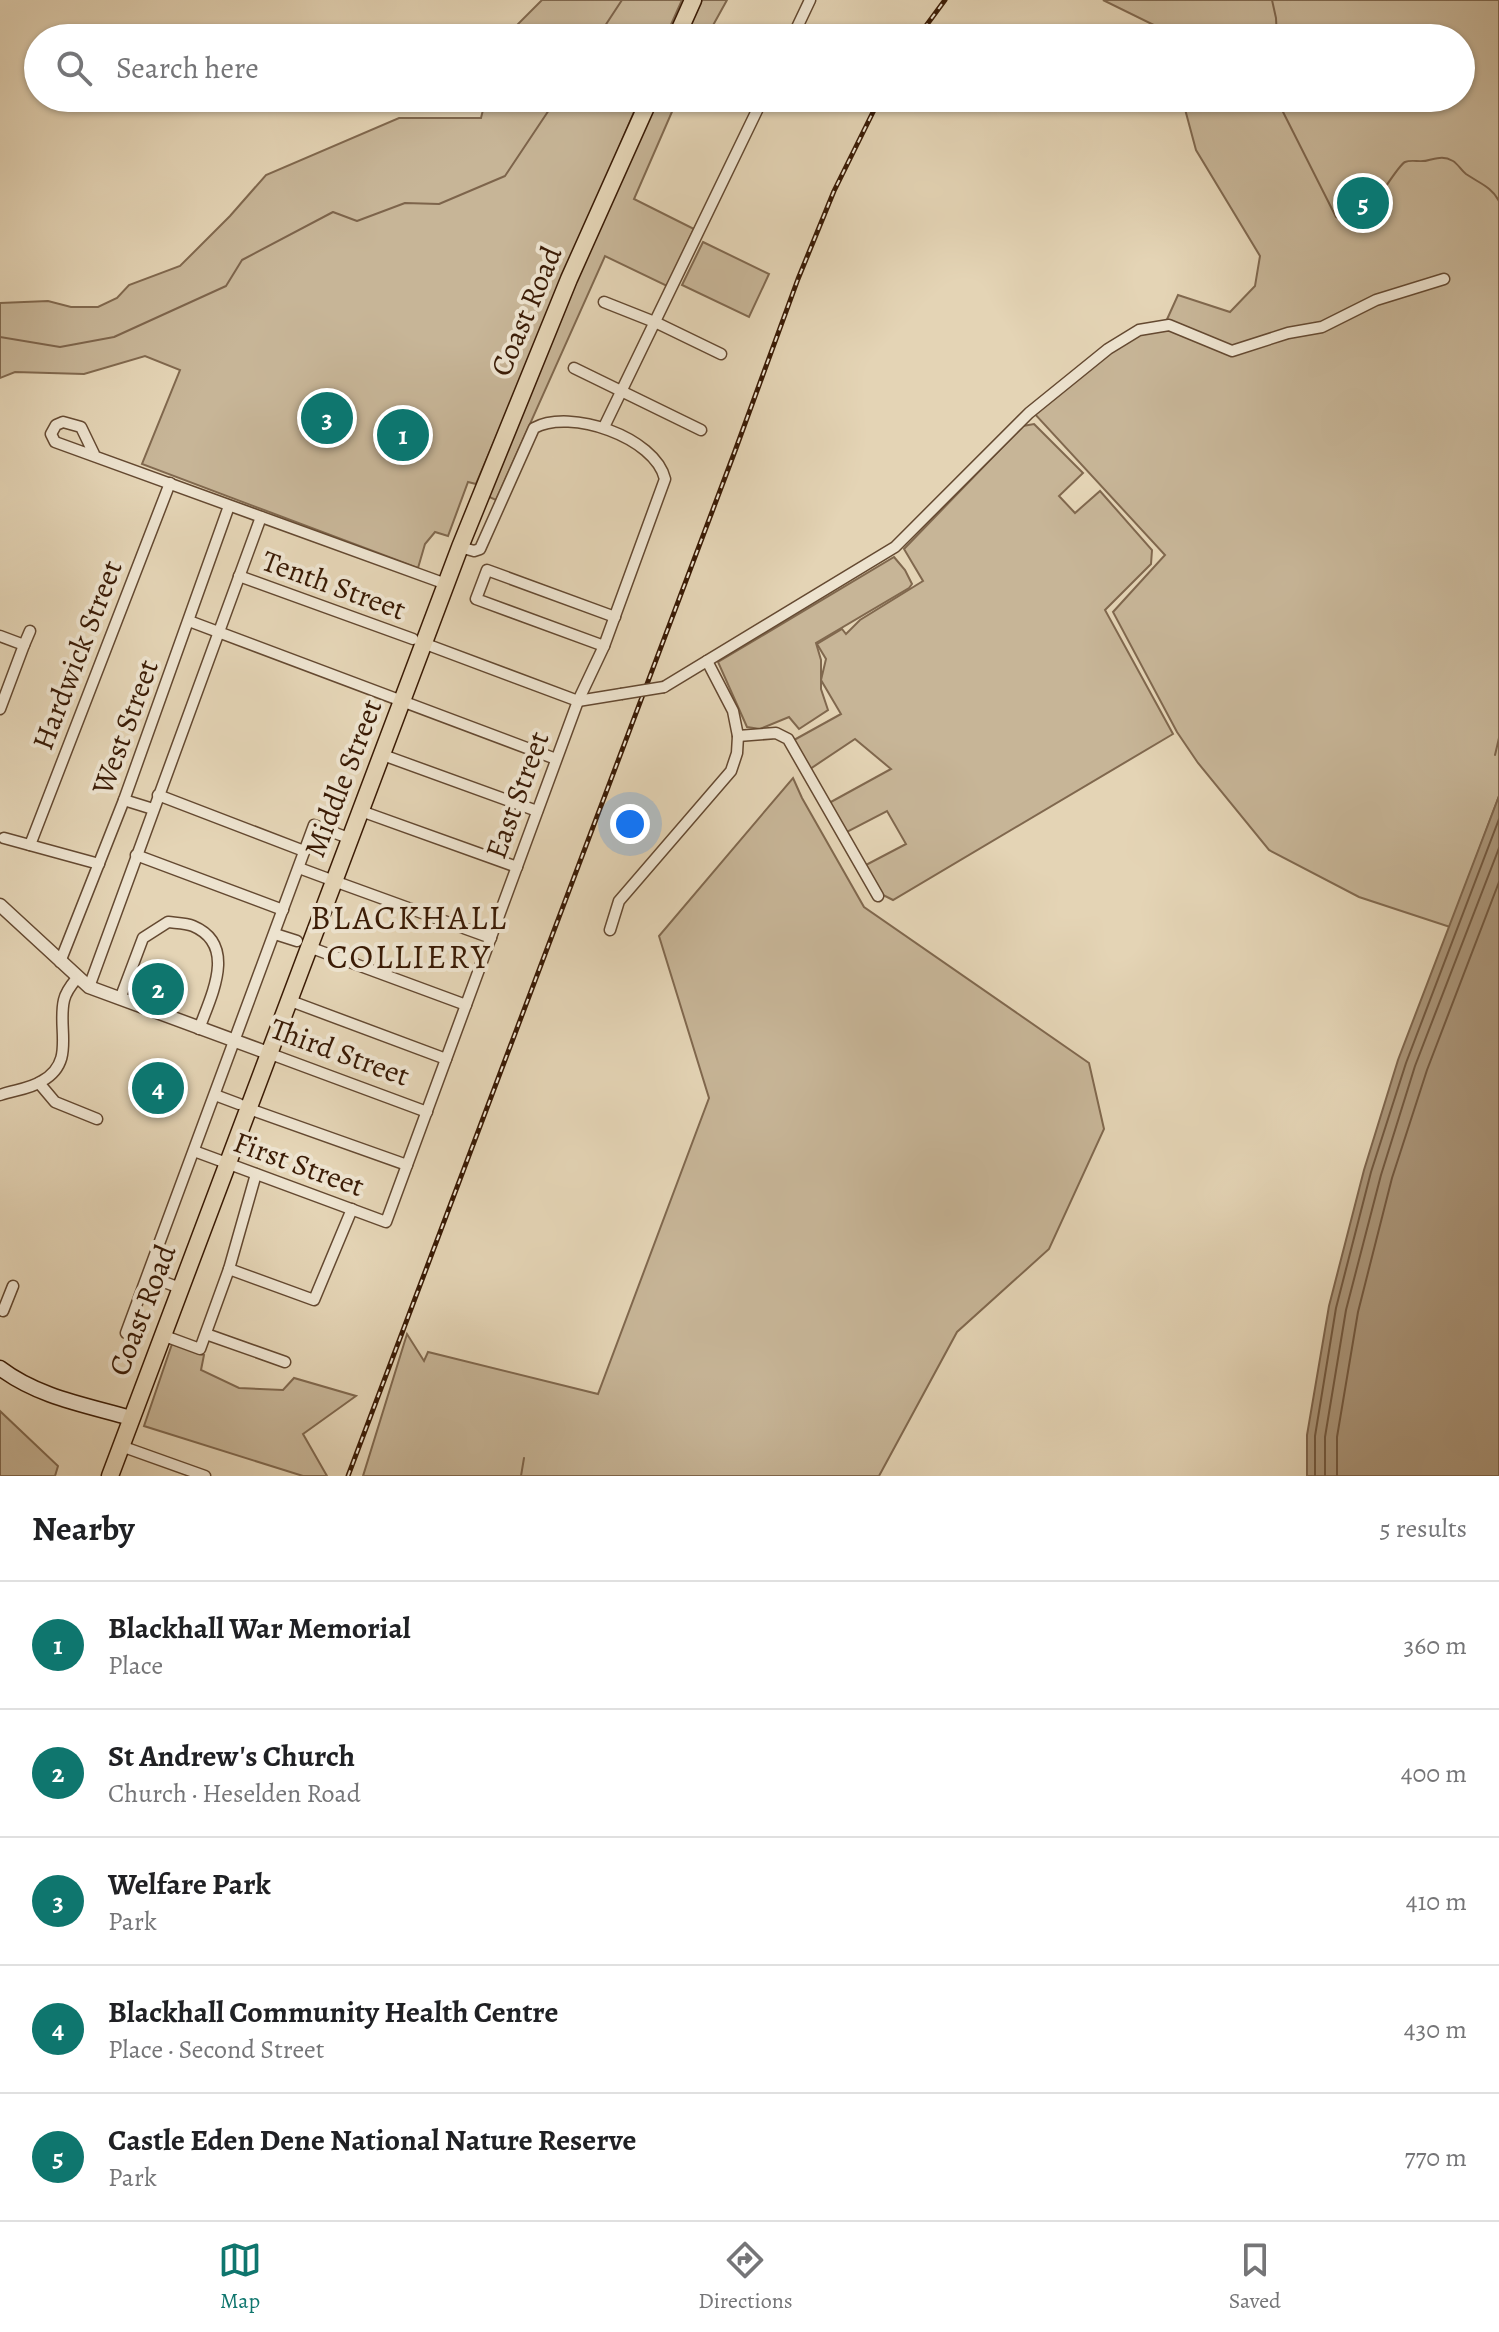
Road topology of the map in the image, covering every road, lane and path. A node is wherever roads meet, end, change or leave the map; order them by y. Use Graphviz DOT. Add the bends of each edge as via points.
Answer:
graph roads {
  1 [pos="693,0"];
  2 [pos="810,0"];
  3 [pos="682,24"];
  4 [pos="799,24"];
  5 [pos="644,112"];
  6 [pos="756,112"];
  7 [pos="1444,279"];
  8 [pos="604,302"];
  9 [pos="657,323"];
  10 [pos="721,354"];
  11 [pos="574,368"];
  12 [pos="622,391"];
  13 [pos="604,427"];
  14 [pos="701,430"];
  15 [pos="94,454"];
  16 [pos="170,483"];
  17 [pos="229,506"];
  18 [pos="261,517"];
  19 [pos="460,547"];
  20 [pos="239,576"];
  21 [pos="446,584"];
  22 [pos="615,617"];
  23 [pos="189,621"];
  24 [pos="30,631"];
  25 [pos="219,633"];
  26 [pos="0,636"];
  27 [pos="418,641"];
  28 [pos="24,645"];
  29 [pos="604,646"];
  30 [pos="707,661"];
  31 [pos="578,701"];
  32 [pos="402,702"];
  33 [pos="0,709"];
  34 [pos="738,736"];
  35 [pos="383,755"];
  36 [pos="556,759"];
  37 [pos="158,795"];
  38 [pos="124,800"];
  39 [pos="153,809"];
  40 [pos="361,811"];
  41 [pos="537,811"];
  42 [pos="4,838"];
  43 [pos="351,839"];
  44 [pos="30,845"];
  45 [pos="304,851"];
  46 [pos="136,855"];
  47 [pos="99,864"];
  48 [pos="517,867"];
  49 [pos="299,868"];
  50 [pos="330,879"];
  51 [pos="878,896"];
  52 [pos="0,905"];
  53 [pos="283,910"];
  54 [pos="610,930"];
  55 [pos="275,934"];
  56 [pos="491,938"];
  57 [pos="303,944"];
  58 [pos="60,962"];
  59 [pos="77,978"];
  60 [pos="89,987"];
  61 [pos="120,999"];
  62 [pos="288,1000"];
  63 [pos="466,1005"];
  64 [pos="199,1029"];
  65 [pos="235,1041"];
  66 [pos="268,1053"];
  67 [pos="446,1059"];
  68 [pos="39,1083"];
  69 [pos="0,1095"];
  70 [pos="215,1095"];
  71 [pos="239,1104"];
  72 [pos="255,1111"];
  73 [pos="427,1112"];
  74 [pos="97,1119"];
  75 [pos="194,1151"];
  76 [pos="227,1164"];
  77 [pos="407,1165"];
  78 [pos="256,1174"];
  79 [pos="352,1209"];
  80 [pos="386,1222"];
  81 [pos="229,1269"];
  82 [pos="148,1276"];
  83 [pos="13,1286"];
  84 [pos="180,1288"];
  85 [pos="4,1296"];
  86 [pos="3,1311"];
  87 [pos="126,1333"];
  88 [pos="206,1334"];
  89 [pos="162,1335"];
  90 [pos="285,1362"];
  91 [pos="0,1368"];
  92 [pos="131,1418"];
  93 [pos="121,1446"];
  94 [pos="193,1474"];
  95 [pos="110,1476"];
  96 [pos="205,1476"];
  1 -- 3 [label="main road"];
  2 -- 4 [label="street"];
  5 -- 19 [label="main road, Coast Road"];
  6 -- 9 [label="street"];
  7 -- 30 [label="street" via="1376,300 1322,327 1232,351 1169,325 1139,330 1029,413 895,547"];
  8 -- 9 [label="street"];
  9 -- 10 [label="street"];
  9 -- 12 [label="street"];
  11 -- 12 [label="street"];
  12 -- 13 [label="street"];
  12 -- 14 [label="street"];
  13 -- 19 [label="street" via="544,422 534,428 480,549"];
  13 -- 22 [label="street, East Street" via="648,454 665,479"];
  15 -- 16 [label="street"];
  16 -- 17 [label="street"];
  16 -- 44 [label="street, Hardwick Street"];
  17 -- 18 [label="street"];
  17 -- 23 [label="street, West Street"];
  18 -- 20 [label="street"];
  18 -- 21 [label="street"];
  19 -- 21 [label="main road, Middle Street"];
  20 -- 25 [label="street"];
  20 -- 27 [label="street, Tenth Street"];
  21 -- 27 [label="main road, Middle Street"];
  22 -- 29 [label="street, East Street"];
  22 -- 29 [label="street" via="487,570 481,584 476,599"];
  23 -- 25 [label="street"];
  23 -- 38 [label="street, West Street"];
  24 -- 28 [label="street"];
  25 -- 32 [label="street"];
  25 -- 37 [label="street"];
  26 -- 28 [label="street"];
  27 -- 31 [label="street, Tenth Street"];
  27 -- 32 [label="main road, Middle Street"];
  28 -- 33 [label="street"];
  29 -- 31 [label="street, East Street"];
  30 -- 31 [label="street, bridge" via="664,687"];
  30 -- 34 [label="street" via="733,711"];
  31 -- 36 [label="street, East Street"];
  32 -- 35 [label="main road, Middle Street"];
  32 -- 36 [label="street"];
  34 -- 51 [label="street" via="776,733 788,739"];
  34 -- 54 [label="street" via="731,771 619,901"];
  35 -- 40 [label="main road, Middle Street"];
  35 -- 41 [label="street"];
  36 -- 41 [label="street, East Street"];
  37 -- 39 [label="street"];
  37 -- 45 [label="street"];
  38 -- 39 [label="street"];
  38 -- 47 [label="street, West Street"];
  39 -- 46 [label="street"];
  40 -- 43 [label="main road, Middle Street"];
  40 -- 48 [label="street"];
  41 -- 48 [label="street, East Street"];
  42 -- 44 [label="street"];
  43 -- 45 [label="street" via="314,825"];
  43 -- 50 [label="main road, Middle Street"];
  44 -- 47 [label="street"];
  45 -- 49 [label="street"];
  46 -- 53 [label="street"];
  46 -- 60 [label="street"];
  47 -- 58 [label="street, West Street"];
  48 -- 56 [label="street, East Street"];
  49 -- 50 [label="street"];
  49 -- 53 [label="street"];
  50 -- 56 [label="street"];
  50 -- 57 [label="main road, Middle Street"];
  52 -- 58 [label="street"];
  53 -- 55 [label="street"];
  55 -- 57 [label="street"];
  55 -- 65 [label="street"];
  56 -- 63 [label="street, East Street"];
  57 -- 62 [label="main road, Middle Street"];
  57 -- 63 [label="street"];
  58 -- 59 [label="street"];
  59 -- 60 [label="street"];
  59 -- 68 [label="street" via="64,1000 60,1063"];
  60 -- 61 [label="street"];
  61 -- 64 [label="street"];
  61 -- 64 [label="street" via="143,938 168,922 194,926 213,941 220,959"];
  62 -- 66 [label="main road, Middle Street"];
  62 -- 67 [label="street"];
  63 -- 67 [label="street, East Street"];
  64 -- 65 [label="street, Third Street"];
  65 -- 66 [label="street, Third Street"];
  65 -- 70 [label="street"];
  66 -- 73 [label="street, Third Street"];
  66 -- 76 [label="main road, Middle Street"];
  67 -- 73 [label="street, East Street"];
  68 -- 69 [label="street"];
  68 -- 74 [label="street" via="55,1102"];
  70 -- 71 [label="street"];
  70 -- 75 [label="street"];
  72 -- 77 [label="street"];
  73 -- 77 [label="street, East Street"];
  75 -- 76 [label="street, First Street"];
  75 -- 82 [label="street"];
  76 -- 78 [label="street, First Street"];
  76 -- 84 [label="main road, Coast Road"];
  77 -- 80 [label="street, East Street"];
  78 -- 79 [label="street, First Street"];
  78 -- 81 [label="street"];
  79 -- 80 [label="street, First Street"];
  79 -- 81 [label="street" via="314,1300"];
  81 -- 88 [label="street"];
  82 -- 84 [label="street"];
  82 -- 87 [label="street"];
  83 -- 85 [label="street"];
  84 -- 89 [label="main road, Coast Road"];
  85 -- 86 [label="street"];
  88 -- 89 [label="street" via="200,1349"];
  88 -- 90 [label="street"];
  89 -- 92 [label="main road, Coast Road"];
  91 -- 92 [label="main road" via="34,1389"];
  92 -- 93 [label="main road, Coast Road"];
  93 -- 94 [label="street"];
  93 -- 95 [label="main road, Coast Road"];
  94 -- 96 [label="street"];
}
